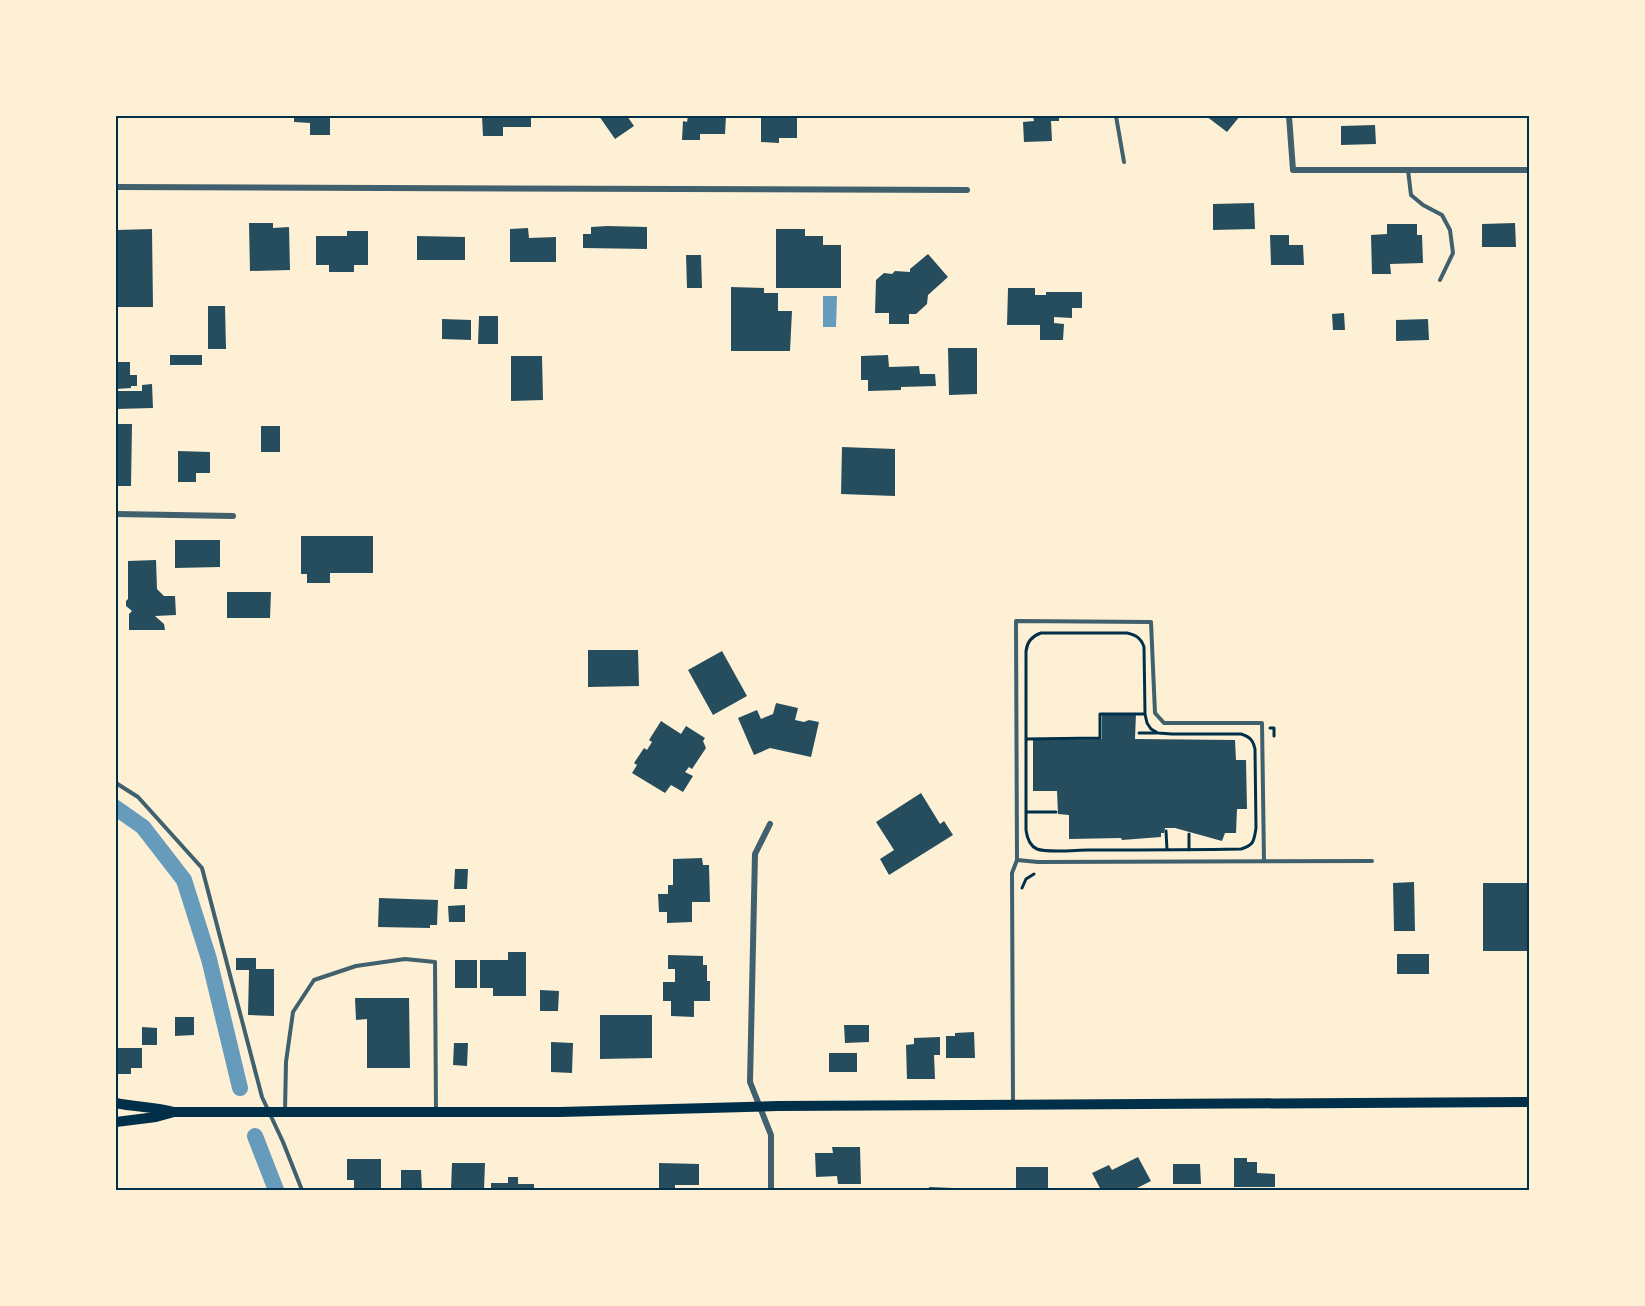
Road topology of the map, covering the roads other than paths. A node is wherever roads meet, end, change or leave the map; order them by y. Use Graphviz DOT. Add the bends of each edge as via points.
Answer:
graph roads {
  1 [pos="1116,116"];
  2 [pos="1289,116"];
  3 [pos="1124,162"];
  4 [pos="1408,170"];
  5 [pos="1530,170"];
  6 [pos="116,187"];
  7 [pos="967,190"];
  8 [pos="1440,280"];
  9 [pos="116,514"];
  10 [pos="233,516"];
  11 [pos="116,783"];
  12 [pos="770,824"];
  13 [pos="1017,860"];
  14 [pos="1264,861"];
  15 [pos="1372,861"];
  16 [pos="1530,1102"];
  17 [pos="116,1103"];
  18 [pos="1013,1105"];
  19 [pos="760,1107"];
  20 [pos="269,1111"];
  21 [pos="285,1111"];
  22 [pos="174,1112"];
  23 [pos="436,1112"];
  24 [pos="116,1122"];
  25 [pos="302,1191"];
  26 [pos="771,1191"];
  1 -- 3 [label="lane"];
  2 -- 4 [label="street" via="1293,170"];
  4 -- 5 [label="street"];
  4 -- 8 [label="lane" via="1411,195 1442,215 1450,230 1453,253"];
  6 -- 7 [label="street"];
  9 -- 10 [label="street"];
  11 -- 20 [label="lane" via="138,797 202,868 262,1097"];
  12 -- 19 [label="street" via="755,854 750,1082"];
  13 -- 14 [label="lane"];
  13 -- 14 [label="lane" via="1016,621 1151,622 1155,713 1164,723 1262,723"];
  13 -- 18 [label="lane" via="1012,873"];
  14 -- 15 [label="lane"];
  16 -- 18 [label="main road"];
  17 -- 22 [label="main road"];
  18 -- 19 [label="main road"];
  19 -- 23 [label="main road"];
  19 -- 26 [label="street" via="771,1135"];
  20 -- 21 [label="main road"];
  20 -- 22 [label="main road"];
  20 -- 25 [label="lane"];
  21 -- 23 [label="main road"];
  21 -- 23 [label="lane" via="293,1012 314,980 356,966 405,959 435,962"];
  22 -- 24 [label="main road"];
}
